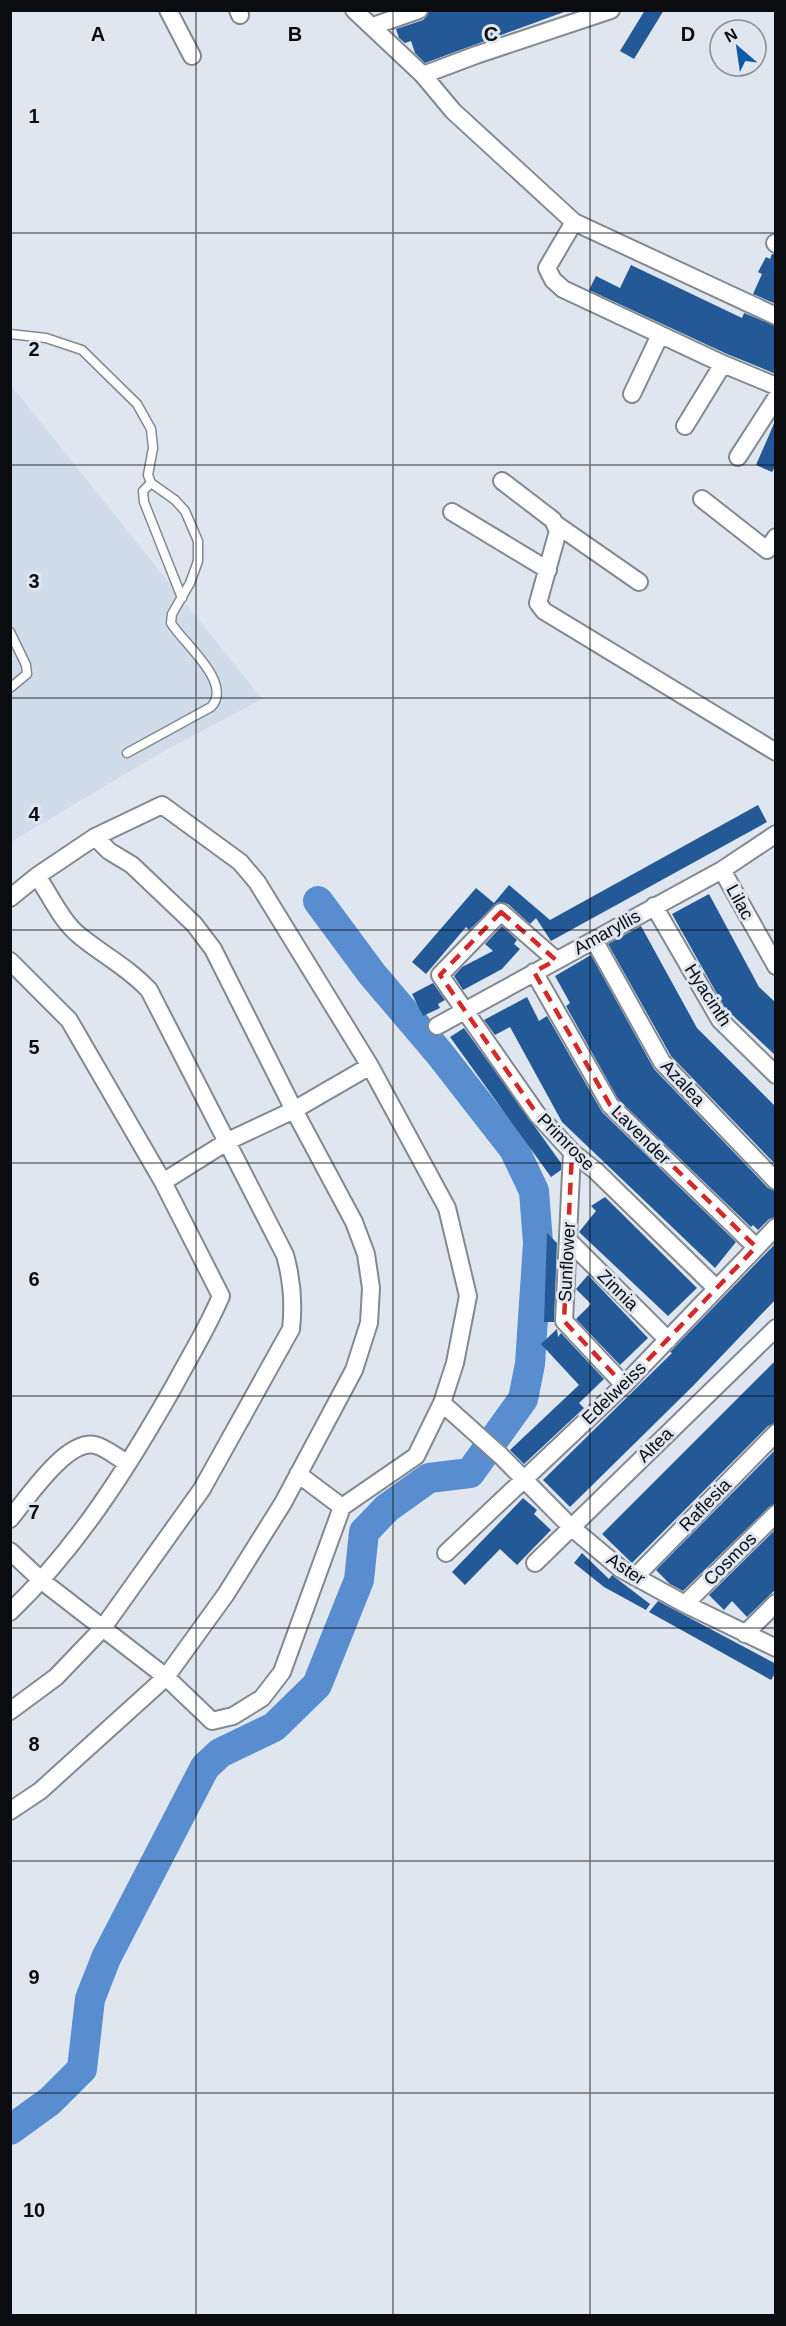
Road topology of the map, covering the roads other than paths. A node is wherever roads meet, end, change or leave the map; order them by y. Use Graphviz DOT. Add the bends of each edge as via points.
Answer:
graph roads {
  1 [pos="168,10"];
  2 [pos="354,10"];
  3 [pos="419,10"];
  4 [pos="611,10"];
  5 [pos="373,26"];
  6 [pos="192,56"];
  7 [pos="423,75"];
  8 [pos="574,222"];
  9 [pos="776,316"];
  10 [pos="10,334"];
  11 [pos="660,335"];
  12 [pos="723,364"];
  13 [pos="776,386"];
  14 [pos="632,394"];
  15 [pos="776,398"];
  16 [pos="685,426"];
  17 [pos="738,457"];
  18 [pos="502,481"];
  19 [pos="151,483"];
  20 [pos="702,499"];
  21 [pos="452,512"];
  22 [pos="557,525"];
  23 [pos="776,537"];
  24 [pos="548,570"];
  25 [pos="639,582"];
  26 [pos="182,598"];
  27 [pos="10,632"];
  28 [pos="10,688"];
  29 [pos="776,752"];
  30 [pos="127,753"];
  31 [pos="776,834"];
  32 [pos="95,837"];
  33 [pos="722,870"];
  34 [pos="37,876"];
  35 [pos="10,898"];
  36 [pos="654,906"];
  37 [pos="594,940"];
  38 [pos="556,960"];
  39 [pos="10,961"];
  40 [pos="776,966"];
  41 [pos="534,972"];
  42 [pos="464,1010"];
  43 [pos="437,1026"];
  44 [pos="370,1066"];
  45 [pos="776,1075"];
  46 [pos="294,1110"];
  47 [pos="228,1141"];
  48 [pos="572,1152"];
  49 [pos="776,1180"];
  50 [pos="163,1182"];
  51 [pos="776,1227"];
  52 [pos="568,1240"];
  53 [pos="756,1247"];
  54 [pos="716,1288"];
  55 [pos="776,1328"];
  56 [pos="668,1340"];
  57 [pos="624,1385"];
  58 [pos="442,1403"];
  59 [pos="776,1433"];
  60 [pos="128,1463"];
  61 [pos="298,1474"];
  62 [pos="523,1481"];
  63 [pos="342,1507"];
  64 [pos="776,1514"];
  65 [pos="10,1519"];
  66 [pos="572,1527"];
  67 [pos="10,1551"];
  68 [pos="446,1552"];
  69 [pos="535,1563"];
  70 [pos="635,1577"];
  71 [pos="42,1581"];
  72 [pos="776,1603"];
  73 [pos="685,1604"];
  74 [pos="10,1612"];
  75 [pos="102,1629"];
  76 [pos="746,1634"];
  77 [pos="776,1648"];
  78 [pos="166,1677"];
  79 [pos="10,1711"];
  80 [pos="10,1811"];
  1 -- 6 [label="street"];
  2 -- 5 [label="street"];
  3 -- 5 [label="street"];
  4 -- 7 [label="street"];
  5 -- 7 [label="street"];
  7 -- 8 [label="street" via="453,111"];
  8 -- 9 [label="street"];
  8 -- 11 [label="street" via="547,268 553,280 563,289"];
  10 -- 19 [label="lane" via="46,338 82,350 137,404 151,429"];
  11 -- 12 [label="street"];
  11 -- 14 [label="street"];
  12 -- 13 [label="street"];
  12 -- 16 [label="street"];
  15 -- 17 [label="street"];
  18 -- 22 [label="street"];
  19 -- 26 [label="lane" via="142,491 144,502"];
  19 -- 26 [label="lane" via="185,512 198,542 198,561"];
  20 -- 23 [label="street" via="766,550"];
  21 -- 24 [label="street"];
  22 -- 24 [label="street"];
  22 -- 25 [label="street"];
  24 -- 29 [label="street" via="538,603 544,611"];
  26 -- 30 [label="lane" via="171,623 207,669 218,695 216,702"];
  27 -- 28 [label="lane" via="27,674"];
  31 -- 33 [label="street, Amaryllis"];
  32 -- 34 [label="street"];
  32 -- 44 [label="street" via="162,805 240,862 257,882"];
  32 -- 46 [label="street" via="186,917 213,949"];
  33 -- 36 [label="street, Amaryllis"];
  33 -- 40 [label="street, Lilac"];
  34 -- 35 [label="street"];
  34 -- 47 [label="street" via="78,935 135,974 149,990"];
  36 -- 37 [label="street, Amaryllis"];
  36 -- 45 [label="street, Hyacinth" via="720,1020"];
  37 -- 38 [label="street, Amaryllis"];
  37 -- 49 [label="street, Azalea" via="662,1062"];
  38 -- 41 [label="street, Amaryllis"];
  38 -- 42 [label="street, Primrose" via="501,912 440,975"];
  39 -- 50 [label="street" via="69,1020"];
  41 -- 42 [label="street, Amaryllis"];
  41 -- 53 [label="street, Lavender" via="610,1105"];
  42 -- 43 [label="street, Amaryllis"];
  42 -- 48 [label="street, Primrose" via="537,1114"];
  44 -- 46 [label="street"];
  44 -- 58 [label="street" via="447,1208 468,1296 455,1363"];
  46 -- 47 [label="street"];
  46 -- 61 [label="street" via="354,1222 366,1254 371,1288 369,1323 354,1370"];
  47 -- 50 [label="street"];
  47 -- 75 [label="street" via="285,1255 291,1278 291,1329 202,1489"];
  48 -- 52 [label="street, Sunflower"];
  48 -- 54 [label="street, Primrose"];
  50 -- 60 [label="street" via="221,1296 214,1315"];
  51 -- 53 [label="street, Edelweiss"];
  52 -- 56 [label="street, Zinnia"];
  52 -- 57 [label="street, Sunflower" via="564,1321"];
  53 -- 54 [label="street, Edelweiss"];
  54 -- 56 [label="street, Edelweiss"];
  55 -- 66 [label="street, Altea"];
  56 -- 57 [label="street, Edelweiss"];
  57 -- 62 [label="street, Edelweiss"];
  58 -- 62 [label="street, Aster"];
  58 -- 63 [label="street" via="416,1456"];
  59 -- 70 [label="street, Raflesia"];
  60 -- 65 [label="street" via="95,1445 79,1447 63,1455"];
  60 -- 71 [label="street" via="95,1515"];
  61 -- 63 [label="street"];
  61 -- 78 [label="street" via="226,1594"];
  62 -- 66 [label="street, Aster"];
  62 -- 68 [label="street, Edelweiss"];
  63 -- 78 [label="street" via="282,1672 262,1698 232,1716 212,1721"];
  64 -- 73 [label="street, Cosmos"];
  66 -- 69 [label="street, Altea"];
  66 -- 70 [label="street, Aster"];
  67 -- 71 [label="street"];
  70 -- 73 [label="street, Aster"];
  71 -- 74 [label="street"];
  71 -- 75 [label="street"];
  72 -- 76 [label="street"];
  73 -- 76 [label="street, Aster"];
  75 -- 78 [label="street"];
  75 -- 79 [label="street" via="56,1677"];
  76 -- 77 [label="street, Aster"];
  78 -- 80 [label="street" via="39,1791"];
}
